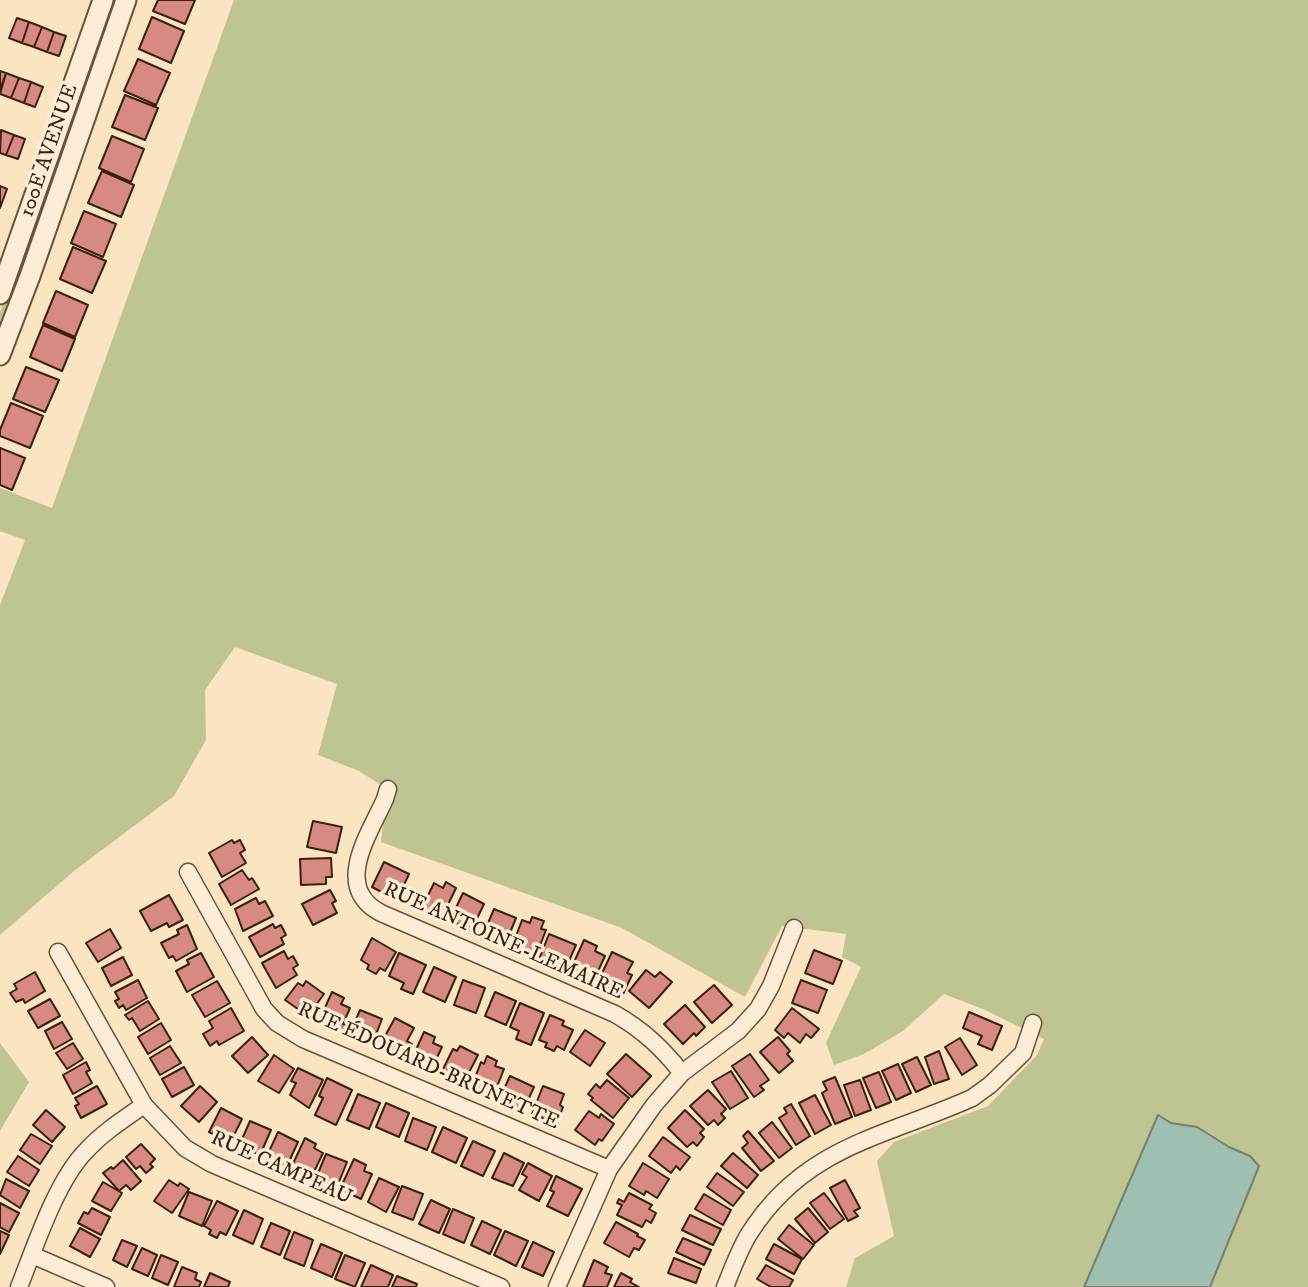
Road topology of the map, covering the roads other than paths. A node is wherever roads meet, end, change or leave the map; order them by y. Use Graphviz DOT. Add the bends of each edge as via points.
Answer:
graph roads {
  1 [pos="103,0"];
  2 [pos="126,0"];
  3 [pos="0,294"];
  4 [pos="0,355"];
  5 [pos="387,789"];
  6 [pos="188,872"];
  7 [pos="794,928"];
  8 [pos="58,952"];
  9 [pos="1033,1023"];
  10 [pos="682,1073"];
  11 [pos="144,1105"];
  12 [pos="609,1169"];
  13 [pos="32,1255"];
  14 [pos="19,1287"];
  15 [pos="106,1287"];
  16 [pos="501,1287"];
  17 [pos="557,1287"];
  18 [pos="724,1287"];
  1 -- 3 [label="street, 100E AVENUE"];
  2 -- 4 [label="street, 100E AVENUE"];
  5 -- 10 [label="street, RUE ANTOINE-LEMAIRE" via="355,875 366,904 615,1014 659,1045"];
  6 -- 12 [label="street, RUE ÉDOUARD-BRUNETTE" via="264,1009 277,1023 303,1039"];
  7 -- 10 [label="street" via="758,1009 738,1031"];
  8 -- 11 [label="street, RUE CAMPEAU"];
  9 -- 18 [label="street" via="1023,1053 972,1098 845,1148 791,1182 748,1236"];
  10 -- 12 [label="street"];
  11 -- 13 [label="street" via="106,1132 66,1175"];
  11 -- 16 [label="street, RUE CAMPEAU" via="184,1148 212,1164"];
  12 -- 17 [label="street"];
  13 -- 14 [label="street"];
  13 -- 15 [label="street"];
}
